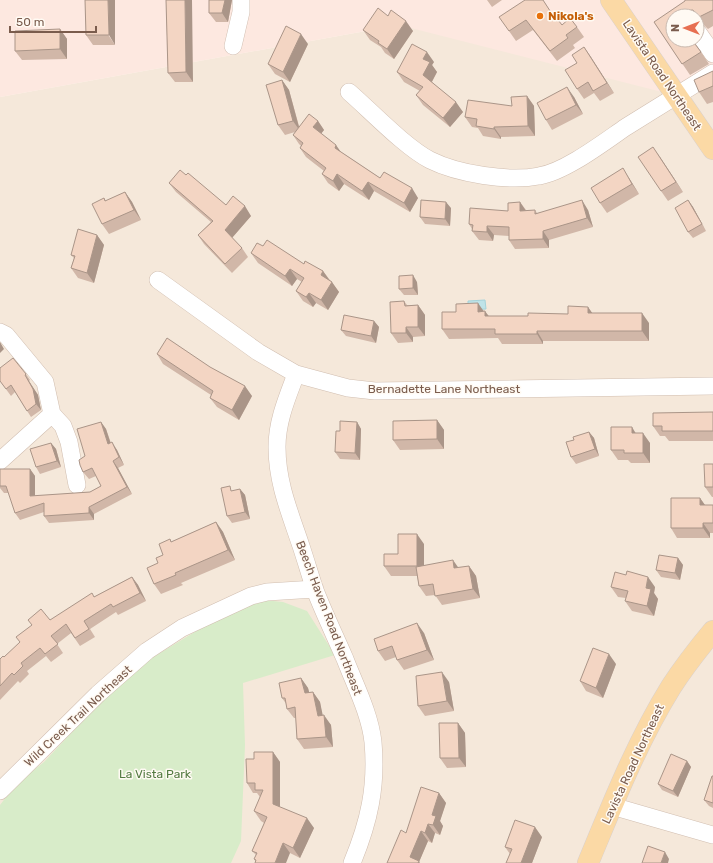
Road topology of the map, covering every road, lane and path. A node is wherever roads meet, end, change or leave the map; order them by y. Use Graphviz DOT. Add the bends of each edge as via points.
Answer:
graph roads {
  1 [pos="241,0"];
  2 [pos="611,0"];
  3 [pos="233,46"];
  4 [pos="713,73"];
  5 [pos="349,92"];
  6 [pos="676,96"];
  7 [pos="713,149"];
  8 [pos="158,280"];
  9 [pos="0,332"];
  10 [pos="296,374"];
  11 [pos="713,386"];
  12 [pos="52,414"];
  13 [pos="0,461"];
  14 [pos="77,485"];
  15 [pos="315,589"];
  16 [pos="713,630"];
  17 [pos="704,652"];
  18 [pos="0,791"];
  19 [pos="612,806"];
  20 [pos="713,835"];
  21 [pos="352,863"];
  22 [pos="588,863"];
  1 -- 3 [label="street" via="241,12"];
  2 -- 6 [label="main road, Lavista Road Northeast"];
  4 -- 6 [label="street"];
  5 -- 6 [label="street" via="411,147 430,160 475,173 508,178 540,176 563,166"];
  6 -- 7 [label="main road, Lavista Road Northeast"];
  8 -- 10 [label="street, Bernadette Lane Northeast" via="258,352"];
  9 -- 12 [label="street" via="6,335 45,382"];
  10 -- 11 [label="street, Bernadette Lane Northeast" via="348,388 375,391"];
  10 -- 15 [label="street, Beech Haven Road Northeast" via="279,426 278,466 288,512"];
  12 -- 13 [label="street"];
  12 -- 14 [label="street" via="63,426 69,442"];
  15 -- 18 [label="street, Wild Creek Trail Northeast" via="267,592 251,596 182,628 147,651 98,694"];
  15 -- 21 [label="street, Beech Haven Road Northeast" via="358,690 373,742 374,778 371,807"];
  16 -- 17 [label="main road, Lavista Road Northeast"];
  17 -- 19 [label="main road, Lavista Road Northeast" via="682,671 658,710"];
  19 -- 20 [label="street"];
  19 -- 22 [label="main road, Lavista Road Northeast"];
}
